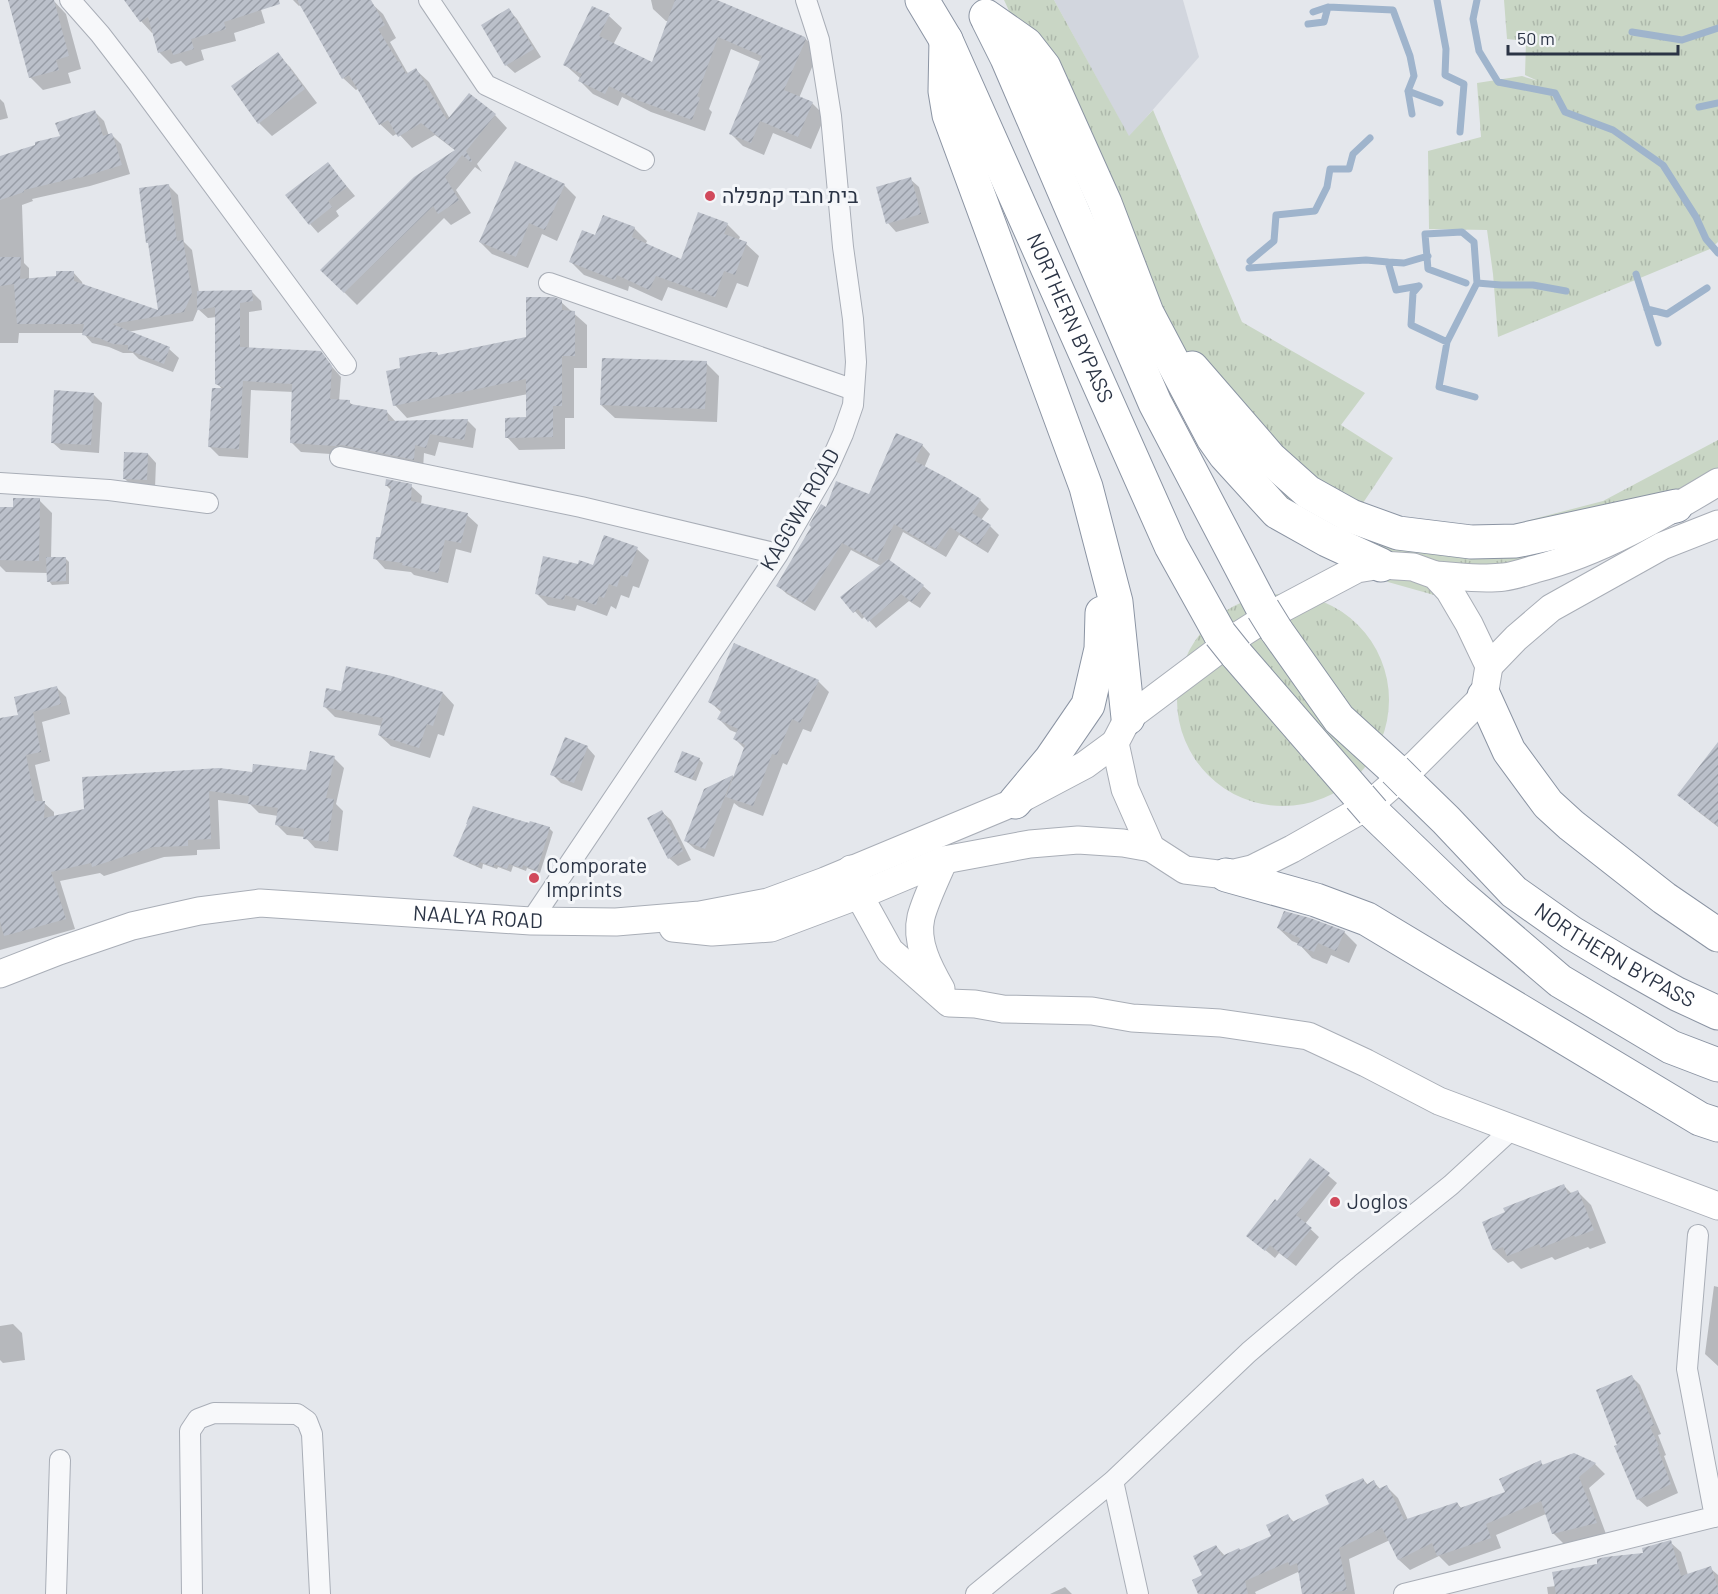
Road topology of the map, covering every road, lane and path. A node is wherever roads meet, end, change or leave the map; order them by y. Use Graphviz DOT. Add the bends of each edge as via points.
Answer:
graph roads {
  1 [pos="70,0"];
  2 [pos="429,0"];
  3 [pos="806,0"];
  4 [pos="922,0"];
  5 [pos="982,8"];
  6 [pos="946,40"];
  7 [pos="644,160"];
  8 [pos="549,283"];
  9 [pos="1147,313"];
  10 [pos="346,365"];
  11 [pos="854,390"];
  12 [pos="340,457"];
  13 [pos="0,483"];
  14 [pos="1718,483"];
  15 [pos="208,503"];
  16 [pos="1676,506"];
  17 [pos="1718,524"];
  18 [pos="778,554"];
  19 [pos="1104,555"];
  20 [pos="1381,565"];
  21 [pos="1434,575"];
  22 [pos="1486,681"];
  23 [pos="1122,731"];
  24 [pos="1015,802"];
  25 [pos="1151,848"];
  26 [pos="944,860"];
  27 [pos="1226,875"];
  28 [pos="855,882"];
  29 [pos="531,921"];
  30 [pos="1718,935"];
  31 [pos="0,974"];
  32 [pos="949,1003"];
  33 [pos="1718,1013"];
  34 [pos="1718,1065"];
  35 [pos="1718,1125"];
  36 [pos="1512,1129"];
  37 [pos="1718,1206"];
  38 [pos="1698,1235"];
  39 [pos="60,1461"];
  40 [pos="1113,1481"];
  41 [pos="1716,1516"];
  42 [pos="1434,1591"];
  43 [pos="56,1594"];
  44 [pos="192,1594"];
  45 [pos="320,1594"];
  46 [pos="976,1594"];
  47 [pos="1138,1594"];
  48 [pos="1404,1594"];
  1 -- 10 [label="street" via="137,82"];
  2 -- 7 [label="street" via="486,85"];
  3 -- 11 [label="street, KAGGWA ROAD" via="819,40 831,116 853,319"];
  4 -- 6 [label="highway, NORTHERN BYPASS"];
  5 -- 9 [label="highway" via="1026,44 1044,68 1105,203"];
  5 -- 33 [label="highway, NORTHERN BYPASS" via="1155,403 1269,620 1339,719 1446,820 1514,892 1602,951"];
  6 -- 19 [label="highway" via="945,91 949,115 1086,487"];
  6 -- 34 [label="highway, NORTHERN BYPASS" via="1171,546 1228,644 1367,805 1456,892 1560,981 1671,1047"];
  8 -- 11 [label="street"];
  9 -- 16 [label="highway" via="1270,458 1308,492 1351,516 1398,533 1471,542 1516,541"];
  9 -- 20 [label="highway" via="1213,438 1277,512"];
  11 -- 18 [label="street, KAGGWA ROAD" via="853,405 827,470"];
  12 -- 18 [label="street" via="581,507"];
  13 -- 15 [label="street" via="109,490"];
  14 -- 16 [label="main road"];
  16 -- 21 [label="main road" via="1624,536 1560,562 1504,577"];
  17 -- 22 [label="main road" via="1662,546 1551,608 1516,638"];
  18 -- 29 [label="street, KAGGWA ROAD"];
  19 -- 23 [label="highway" via="1116,602"];
  19 -- 24 [label="highway" via="1101,649 1088,705"];
  20 -- 21 [label="main road" via="1413,567"];
  20 -- 23 [label="main road" via="1357,569 1236,637"];
  21 -- 22 [label="main road" via="1449,590 1469,624"];
  22 -- 27 [label="main road" via="1416,764 1368,806 1252,869"];
  22 -- 30 [label="highway" via="1509,751 1548,804 1664,898"];
  23 -- 24 [label="main road" via="1085,765"];
  23 -- 25 [label="main road" via="1127,796"];
  24 -- 28 [label="main road" via="950,829"];
  25 -- 26 [label="main road" via="1078,840 1030,844"];
  25 -- 27 [label="main road" via="1185,870"];
  26 -- 28 [label="main road"];
  26 -- 32 [label="main road" via="921,918 921,939 927,966"];
  27 -- 35 [label="highway" via="1367,919 1700,1119"];
  28 -- 29 [label="main road, NAALYA ROAD" via="771,928 712,932 616,922"];
  28 -- 32 [label="main road" via="890,951"];
  29 -- 31 [label="main road, NAALYA ROAD" via="260,903 132,926"];
  32 -- 36 [label="main road" via="1092,1011 1308,1036 1439,1101"];
  36 -- 37 [label="main road"];
  36 -- 40 [label="street" via="1451,1185 1249,1352"];
  38 -- 41 [label="street" via="1688,1370"];
  39 -- 43 [label="street"];
  40 -- 46 [label="street"];
  40 -- 47 [label="street"];
  41 -- 42 [label="street"];
  42 -- 48 [label="street"];
  44 -- 45 [label="street" via="190,1431 198,1419 214,1413 297,1414 307,1420 312,1434"];
}
